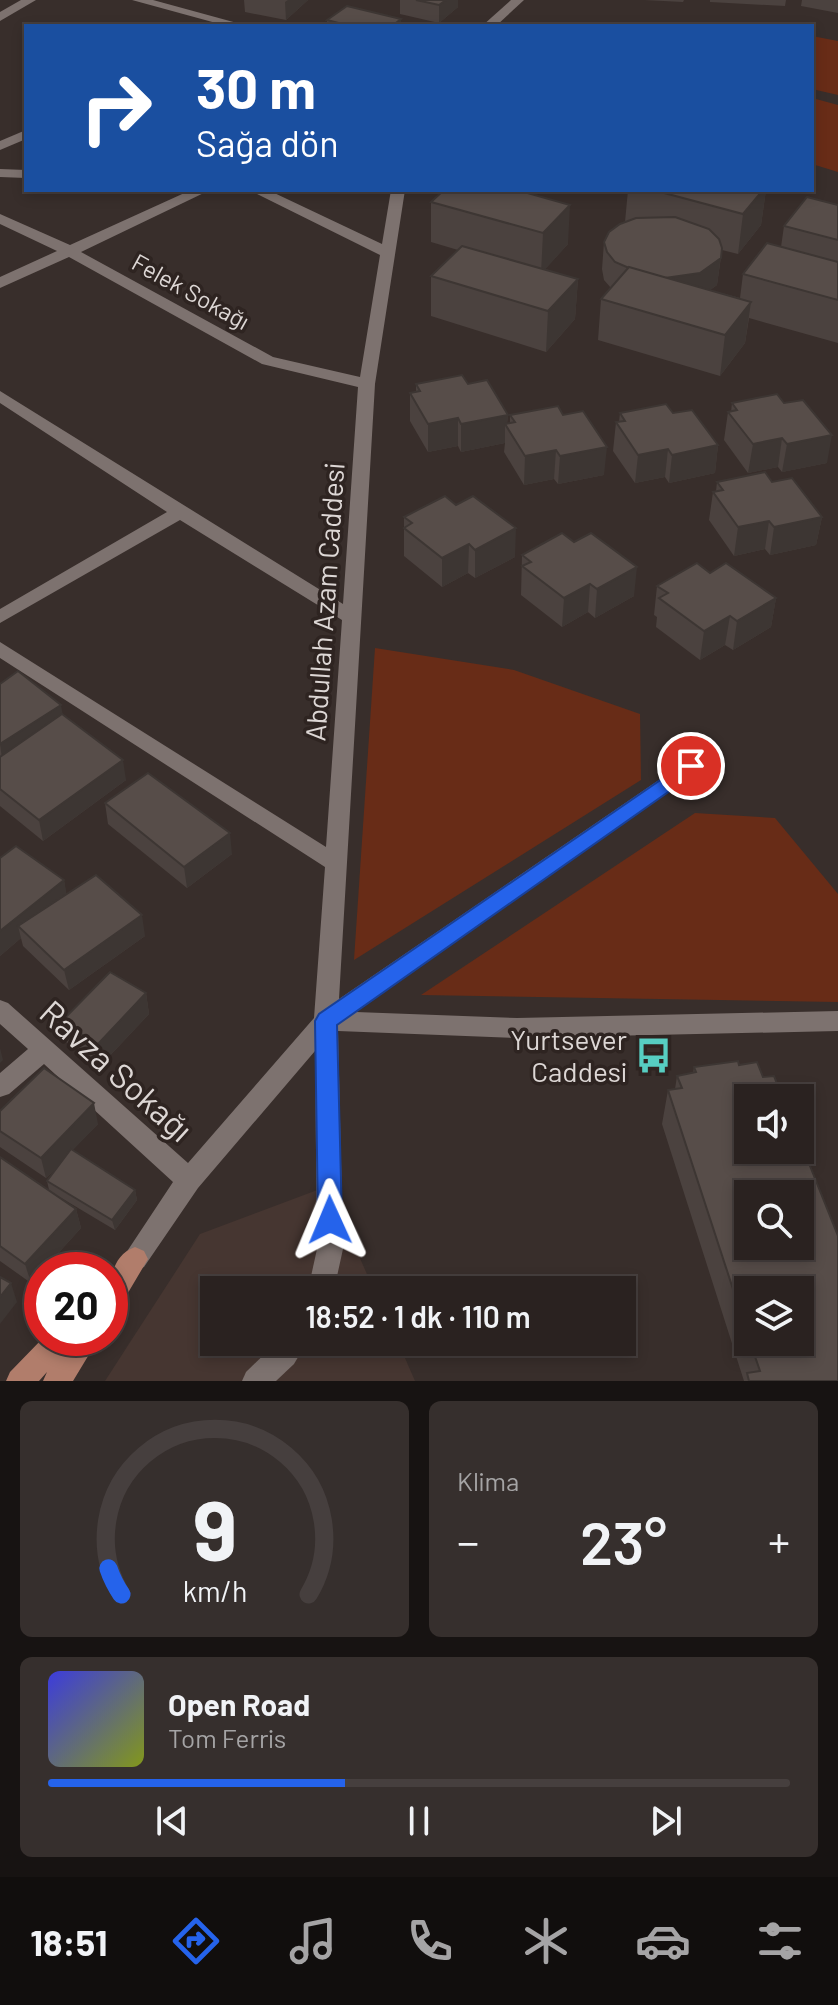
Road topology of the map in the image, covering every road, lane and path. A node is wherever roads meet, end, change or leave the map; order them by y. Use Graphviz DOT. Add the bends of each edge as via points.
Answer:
graph roads {
  1 [pos="30,0"];
  2 [pos="138,0"];
  3 [pos="518,0"];
  4 [pos="0,17"];
  5 [pos="234,24"];
  6 [pos="490,24"];
  7 [pos="24,135"];
  8 [pos="0,146"];
  9 [pos="0,173"];
  10 [pos="24,174"];
  11 [pos="199,192"];
  12 [pos="260,192"];
  13 [pos="398,192"];
  14 [pos="0,218"];
  15 [pos="69,251"];
  16 [pos="388,253"];
  17 [pos="0,283"];
  18 [pos="367,384"];
  19 [pos="0,396"];
  20 [pos="181,512"];
  21 [pos="0,617"];
  22 [pos="351,617"];
  23 [pos="0,649"];
  24 [pos="691,766"];
  25 [pos="335,863"];
  26 [pos="0,1010"];
  27 [pos="326,1021"];
  28 [pos="838,1021"];
  29 [pos="44,1050"];
  30 [pos="0,1087"];
  31 [pos="189,1180"];
  32 [pos="135,1259"];
  33 [pos="128,1267"];
  34 [pos="128,1270"];
  35 [pos="324,1276"];
  36 [pos="44,1356"];
  37 [pos="73,1356"];
  38 [pos="283,1356"];
  39 [pos="20,1381"];
  40 [pos="57,1381"];
  41 [pos="256,1381"];
  1 -- 4 [label="street"];
  2 -- 5 [label="street"];
  3 -- 6 [label="street"];
  7 -- 8 [label="street"];
  9 -- 10 [label="street"];
  11 -- 15 [label="street"];
  12 -- 16 [label="street"];
  13 -- 16 [label="street, Abdullah Azam Caddesi"];
  14 -- 15 [label="street, Felek Sokağı"];
  15 -- 17 [label="street"];
  15 -- 18 [label="street, Felek Sokağı" via="268,361"];
  16 -- 18 [label="street, Abdullah Azam Caddesi"];
  18 -- 22 [label="street, Abdullah Azam Caddesi"];
  19 -- 20 [label="street"];
  20 -- 21 [label="street"];
  20 -- 22 [label="street"];
  22 -- 25 [label="street, Abdullah Azam Caddesi"];
  23 -- 25 [label="street"];
  24 -- 27 [label="street"];
  25 -- 27 [label="street, Abdullah Azam Caddesi"];
  26 -- 29 [label="street, Ravza Sokağı"];
  27 -- 28 [label="street" via="517,1028"];
  27 -- 31 [label="street"];
  27 -- 35 [label="street, Abdullah Azam Caddesi" via="330,1249"];
  29 -- 30 [label="street"];
  29 -- 31 [label="street, Ravza Sokağı"];
  31 -- 32 [label="street"];
  32 -- 33 [label="main road"];
  32 -- 34 [label="main road"];
  36 -- 39 [label="main road"];
  37 -- 40 [label="main road"];
  38 -- 41 [label="street"];
}
